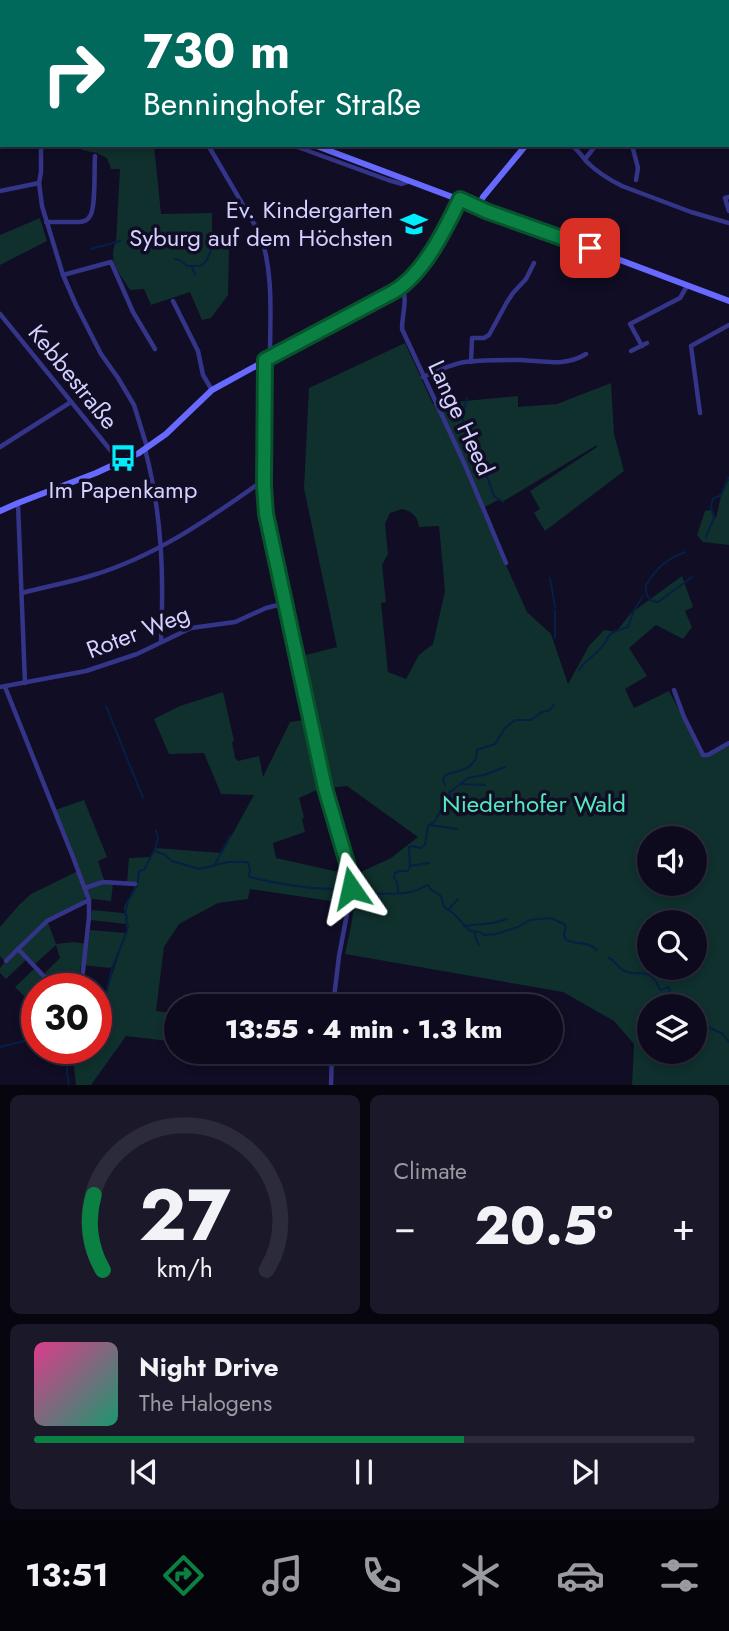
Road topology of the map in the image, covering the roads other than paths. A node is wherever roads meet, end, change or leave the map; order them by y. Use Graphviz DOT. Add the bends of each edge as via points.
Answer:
graph roads {
  1 [pos="41,147"];
  2 [pos="209,147"];
  3 [pos="297,147"];
  4 [pos="319,147"];
  5 [pos="524,147"];
  6 [pos="573,147"];
  7 [pos="594,147"];
  8 [pos="633,147"];
  9 [pos="95,156"];
  10 [pos="585,159"];
  11 [pos="636,180"];
  12 [pos="410,181"];
  13 [pos="39,183"];
  14 [pos="0,191"];
  15 [pos="729,197"];
  16 [pos="460,199"];
  17 [pos="478,207"];
  18 [pos="729,211"];
  19 [pos="46,222"];
  20 [pos="729,223"];
  21 [pos="534,263"];
  22 [pos="63,275"];
  23 [pos="402,286"];
  24 [pos="687,286"];
  25 [pos="173,300"];
  26 [pos="729,301"];
  27 [pos="0,314"];
  28 [pos="729,325"];
  29 [pos="155,349"];
  30 [pos="631,351"];
  31 [pos="586,355"];
  32 [pos="267,358"];
  33 [pos="471,362"];
  34 [pos="424,377"];
  35 [pos="212,390"];
  36 [pos="71,402"];
  37 [pos="700,413"];
  38 [pos="0,447"];
  39 [pos="146,449"];
  40 [pos="120,462"];
  41 [pos="264,483"];
  42 [pos="18,503"];
  43 [pos="0,511"];
  44 [pos="162,546"];
  45 [pos="506,563"];
  46 [pos="22,593"];
  47 [pos="286,603"];
  48 [pos="161,641"];
  49 [pos="25,683"];
  50 [pos="2,687"];
  51 [pos="674,690"];
  52 [pos="729,743"];
  53 [pos="135,884"];
  54 [pos="85,888"];
  55 [pos="89,900"];
  56 [pos="18,949"];
  57 [pos="6,961"];
  58 [pos="41,973"];
  59 [pos="83,973"];
  60 [pos="334,994"];
  61 [pos="332,1064"];
  62 [pos="331,1085"];
  1 -- 13 [label="street"];
  2 -- 32 [label="street" via="265,248"];
  3 -- 12 [label="street" via="388,180"];
  4 -- 12 [label="main road"];
  5 -- 17 [label="main road"];
  6 -- 10 [label="street"];
  7 -- 10 [label="street"];
  8 -- 11 [label="street"];
  9 -- 19 [label="street" via="90,217 80,222"];
  10 -- 20 [label="street" via="628,189"];
  12 -- 16 [label="main road"];
  13 -- 14 [label="street"];
  13 -- 19 [label="street"];
  15 -- 18 [label="street" via="725,198"];
  16 -- 17 [label="main road"];
  16 -- 23 [label="main road" via="422,265"];
  17 -- 24 [label="main road"];
  19 -- 22 [label="street"];
  21 -- 33 [label="street" via="489,335 472,338"];
  22 -- 29 [label="street" via="111,262"];
  22 -- 39 [label="street" via="101,354 132,401"];
  23 -- 32 [label="main road"];
  23 -- 34 [label="street, Lange Heed" via="406,296 402,329"];
  24 -- 26 [label="main road"];
  24 -- 30 [label="street" via="680,298 631,324 644,344"];
  25 -- 35 [label="street"];
  27 -- 36 [label="street, Kebbestraße"];
  28 -- 37 [label="street" via="691,346"];
  31 -- 33 [label="street" via="564,363"];
  32 -- 35 [label="main road"];
  32 -- 41 [label="street"];
  33 -- 34 [label="street"];
  34 -- 45 [label="street, Lange Heed"];
  35 -- 39 [label="main road"];
  36 -- 38 [label="street"];
  36 -- 40 [label="street, Kebbestraße"];
  39 -- 40 [label="main road"];
  39 -- 44 [label="street"];
  40 -- 42 [label="main road"];
  41 -- 44 [label="street"];
  41 -- 47 [label="street" via="266,514"];
  42 -- 43 [label="main road"];
  42 -- 46 [label="street"];
  44 -- 46 [label="street" via="90,576"];
  44 -- 48 [label="street"];
  46 -- 49 [label="street"];
  47 -- 48 [label="street, Roter Weg" via="235,622 191,628"];
  47 -- 60 [label="street" via="329,805 351,880"];
  48 -- 49 [label="street, Roter Weg" via="114,663"];
  49 -- 50 [label="street, Roter Weg"];
  50 -- 54 [label="street"];
  51 -- 52 [label="street" via="703,755"];
  53 -- 54 [label="street" via="103,882"];
  54 -- 55 [label="street"];
  55 -- 56 [label="street" via="47,922"];
  55 -- 59 [label="street"];
  56 -- 57 [label="street"];
  56 -- 58 [label="street"];
  61 -- 62 [label="street"];
}
